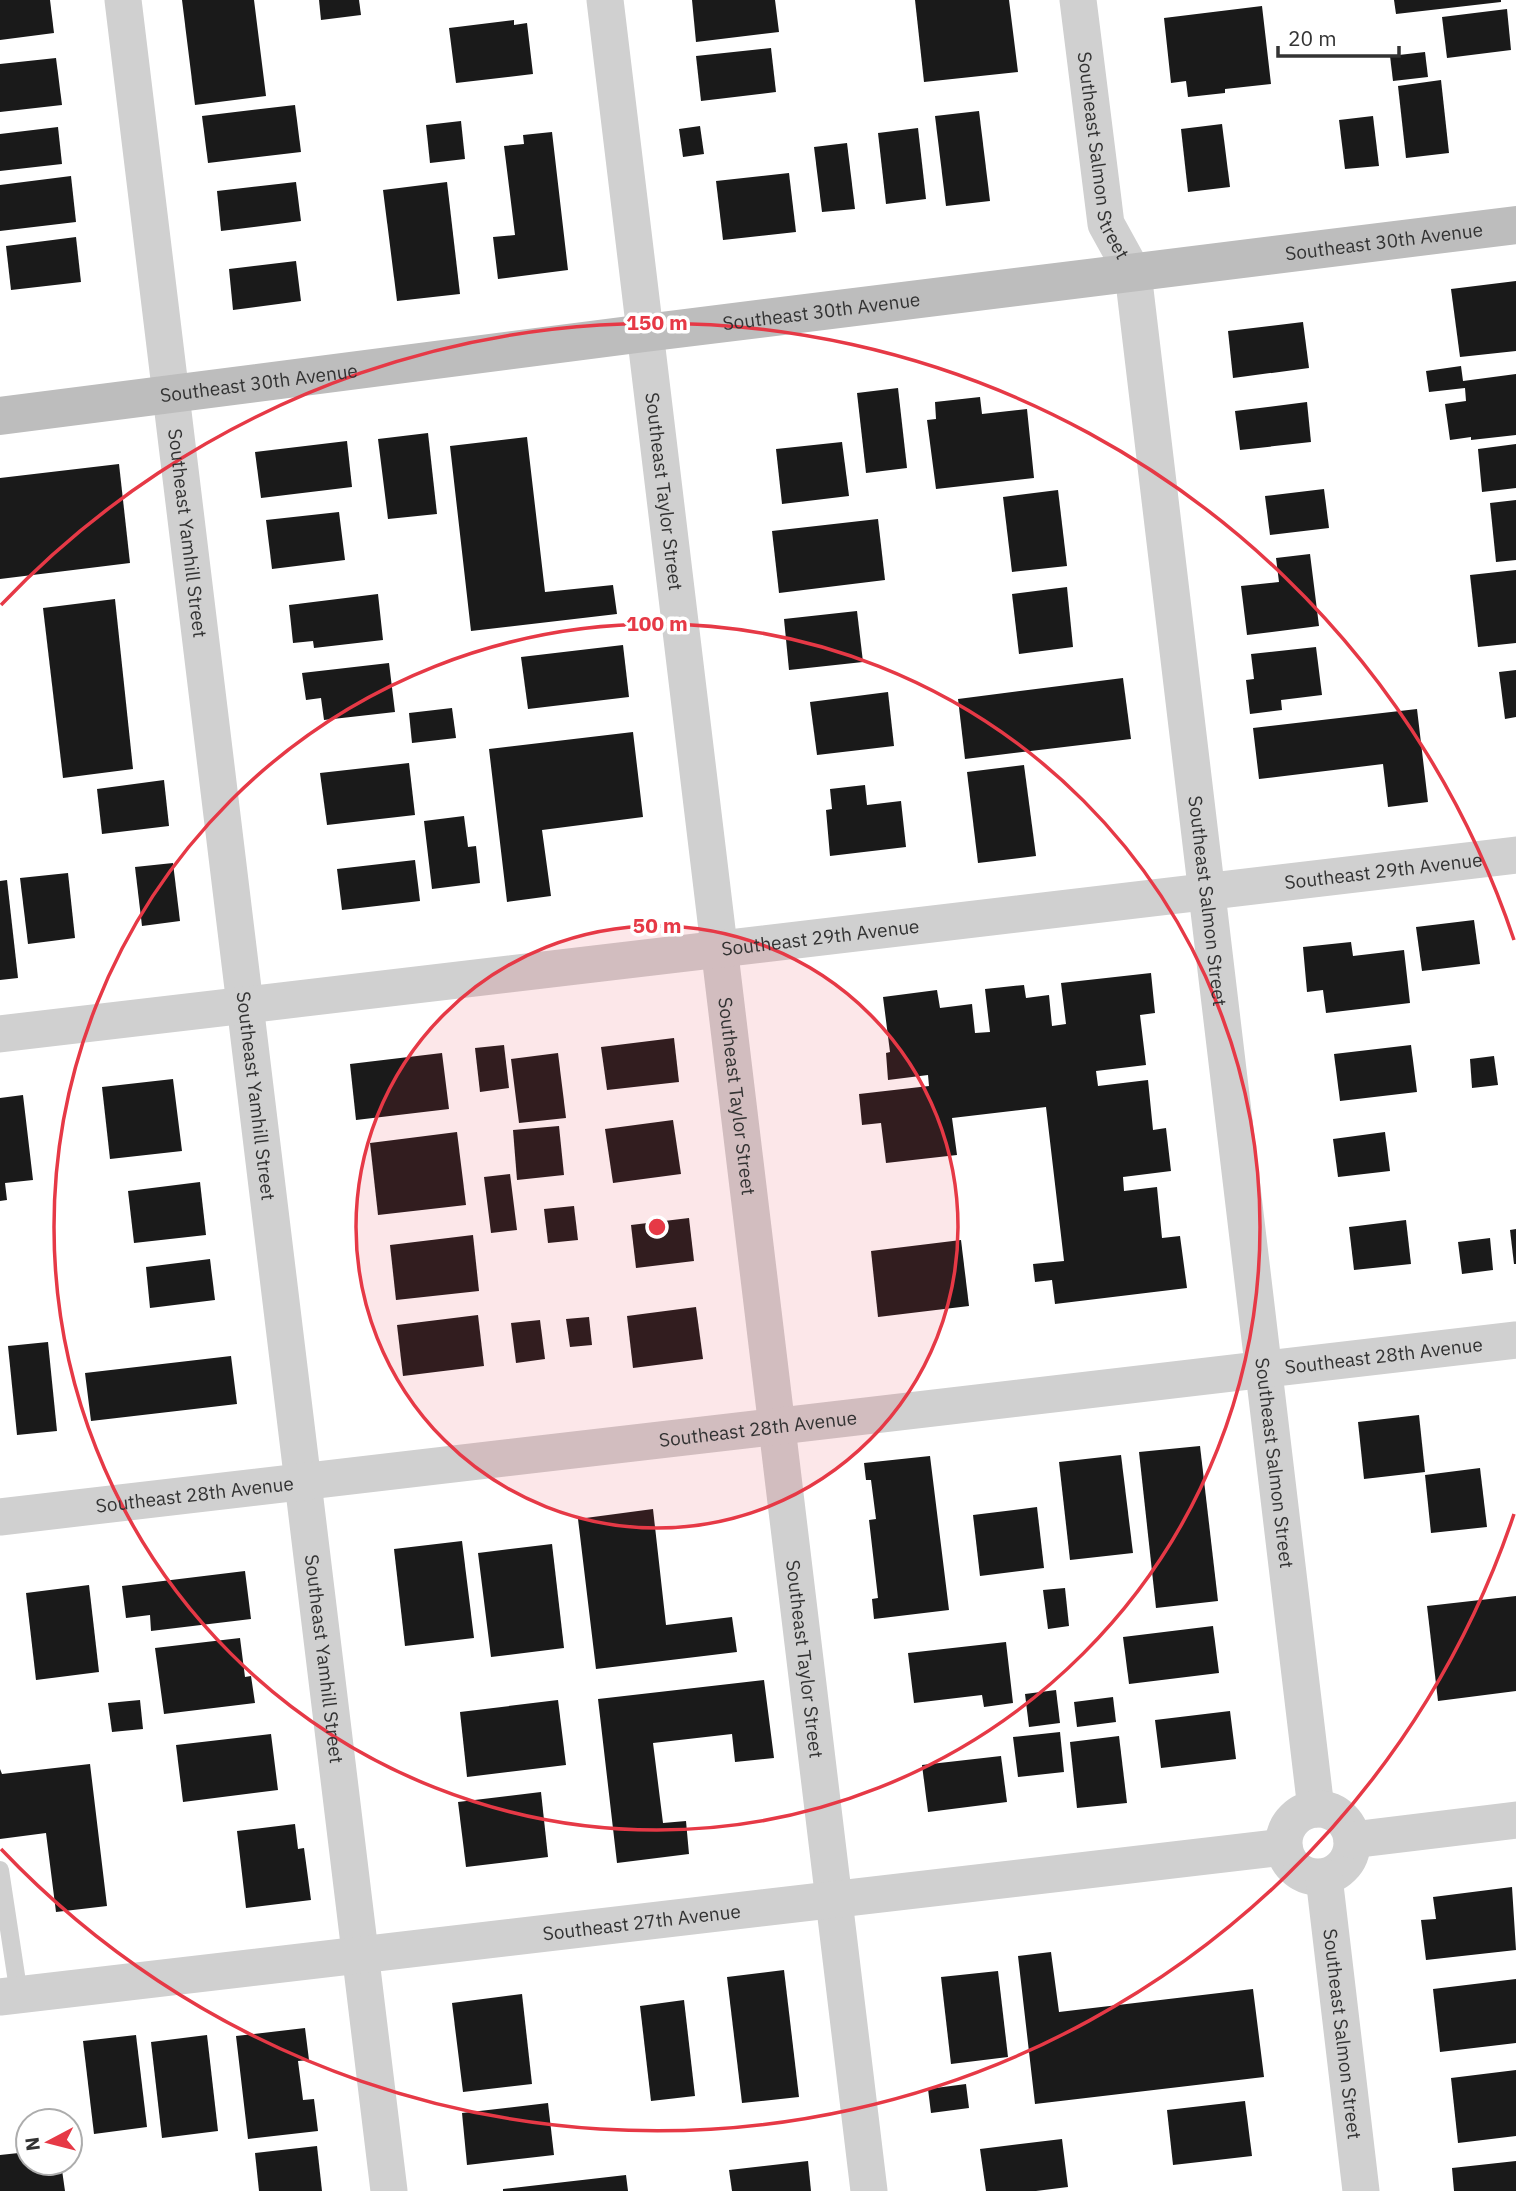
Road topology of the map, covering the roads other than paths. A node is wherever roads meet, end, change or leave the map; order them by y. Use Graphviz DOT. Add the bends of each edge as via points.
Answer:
graph roads {
  1 [pos="123,0"];
  2 [pos="605,0"];
  3 [pos="1078,0"];
  4 [pos="1516,225"];
  5 [pos="1133,273"];
  6 [pos="645,333"];
  7 [pos="171,395"];
  8 [pos="0,416"];
  9 [pos="1516,855"];
  10 [pos="1207,891"];
  11 [pos="719,948"];
  12 [pos="245,1004"];
  13 [pos="0,1034"];
  14 [pos="1516,1340"];
  15 [pos="1263,1369"];
  16 [pos="776,1426"];
  17 [pos="303,1482"];
  18 [pos="0,1517"];
  19 [pos="1316,1809"];
  20 [pos="1516,1820"];
  21 [pos="1352,1840"];
  22 [pos="1284,1847"];
  23 [pos="0,1870"];
  24 [pos="1324,1877"];
  25 [pos="834,1900"];
  26 [pos="360,1954"];
  27 [pos="9,1996"];
  28 [pos="389,2191"];
  29 [pos="869,2191"];
  30 [pos="1361,2191"];
  1 -- 7 [label="street, Southeast Yamhill Street"];
  2 -- 6 [label="street, Southeast Taylor Street"];
  3 -- 5 [label="street, Southeast Salmon Street" via="1106,224"];
  4 -- 5 [label="street, Southeast 30th Avenue"];
  5 -- 6 [label="street, Southeast 30th Avenue"];
  5 -- 10 [label="street, Southeast Salmon Street"];
  6 -- 7 [label="street, Southeast 30th Avenue"];
  6 -- 11 [label="street, Southeast Taylor Street"];
  7 -- 8 [label="street, Southeast 30th Avenue"];
  7 -- 12 [label="street, Southeast Yamhill Street"];
  9 -- 10 [label="street, Southeast 29th Avenue"];
  10 -- 11 [label="street, Southeast 29th Avenue"];
  10 -- 15 [label="street, Southeast Salmon Street"];
  11 -- 12 [label="street, Southeast 29th Avenue"];
  11 -- 16 [label="street, Southeast Taylor Street"];
  12 -- 13 [label="street, Southeast 29th Avenue"];
  12 -- 17 [label="street, Southeast Yamhill Street"];
  14 -- 15 [label="street, Southeast 28th Avenue"];
  15 -- 16 [label="street, Southeast 28th Avenue"];
  15 -- 19 [label="street, Southeast Salmon Street"];
  16 -- 17 [label="street, Southeast 28th Avenue"];
  16 -- 25 [label="street, Southeast Taylor Street"];
  17 -- 18 [label="street, Southeast 28th Avenue"];
  17 -- 26 [label="street, Southeast Yamhill Street"];
  19 -- 21 [label="street" via="1336,1814 1350,1830"];
  19 -- 22 [label="street" via="1296,1817"];
  20 -- 21 [label="street"];
  21 -- 24 [label="street" via="1342,1868"];
  22 -- 24 [label="street" via="1302,1873"];
  22 -- 25 [label="street, Southeast 27th Avenue"];
  23 -- 27 [label="lane"];
  24 -- 30 [label="street, Southeast Salmon Street"];
  25 -- 26 [label="street, Southeast 27th Avenue"];
  25 -- 29 [label="street, Southeast Taylor Street"];
  26 -- 27 [label="street, Southeast 27th Avenue"];
  26 -- 28 [label="street, Southeast Yamhill Street"];
}
